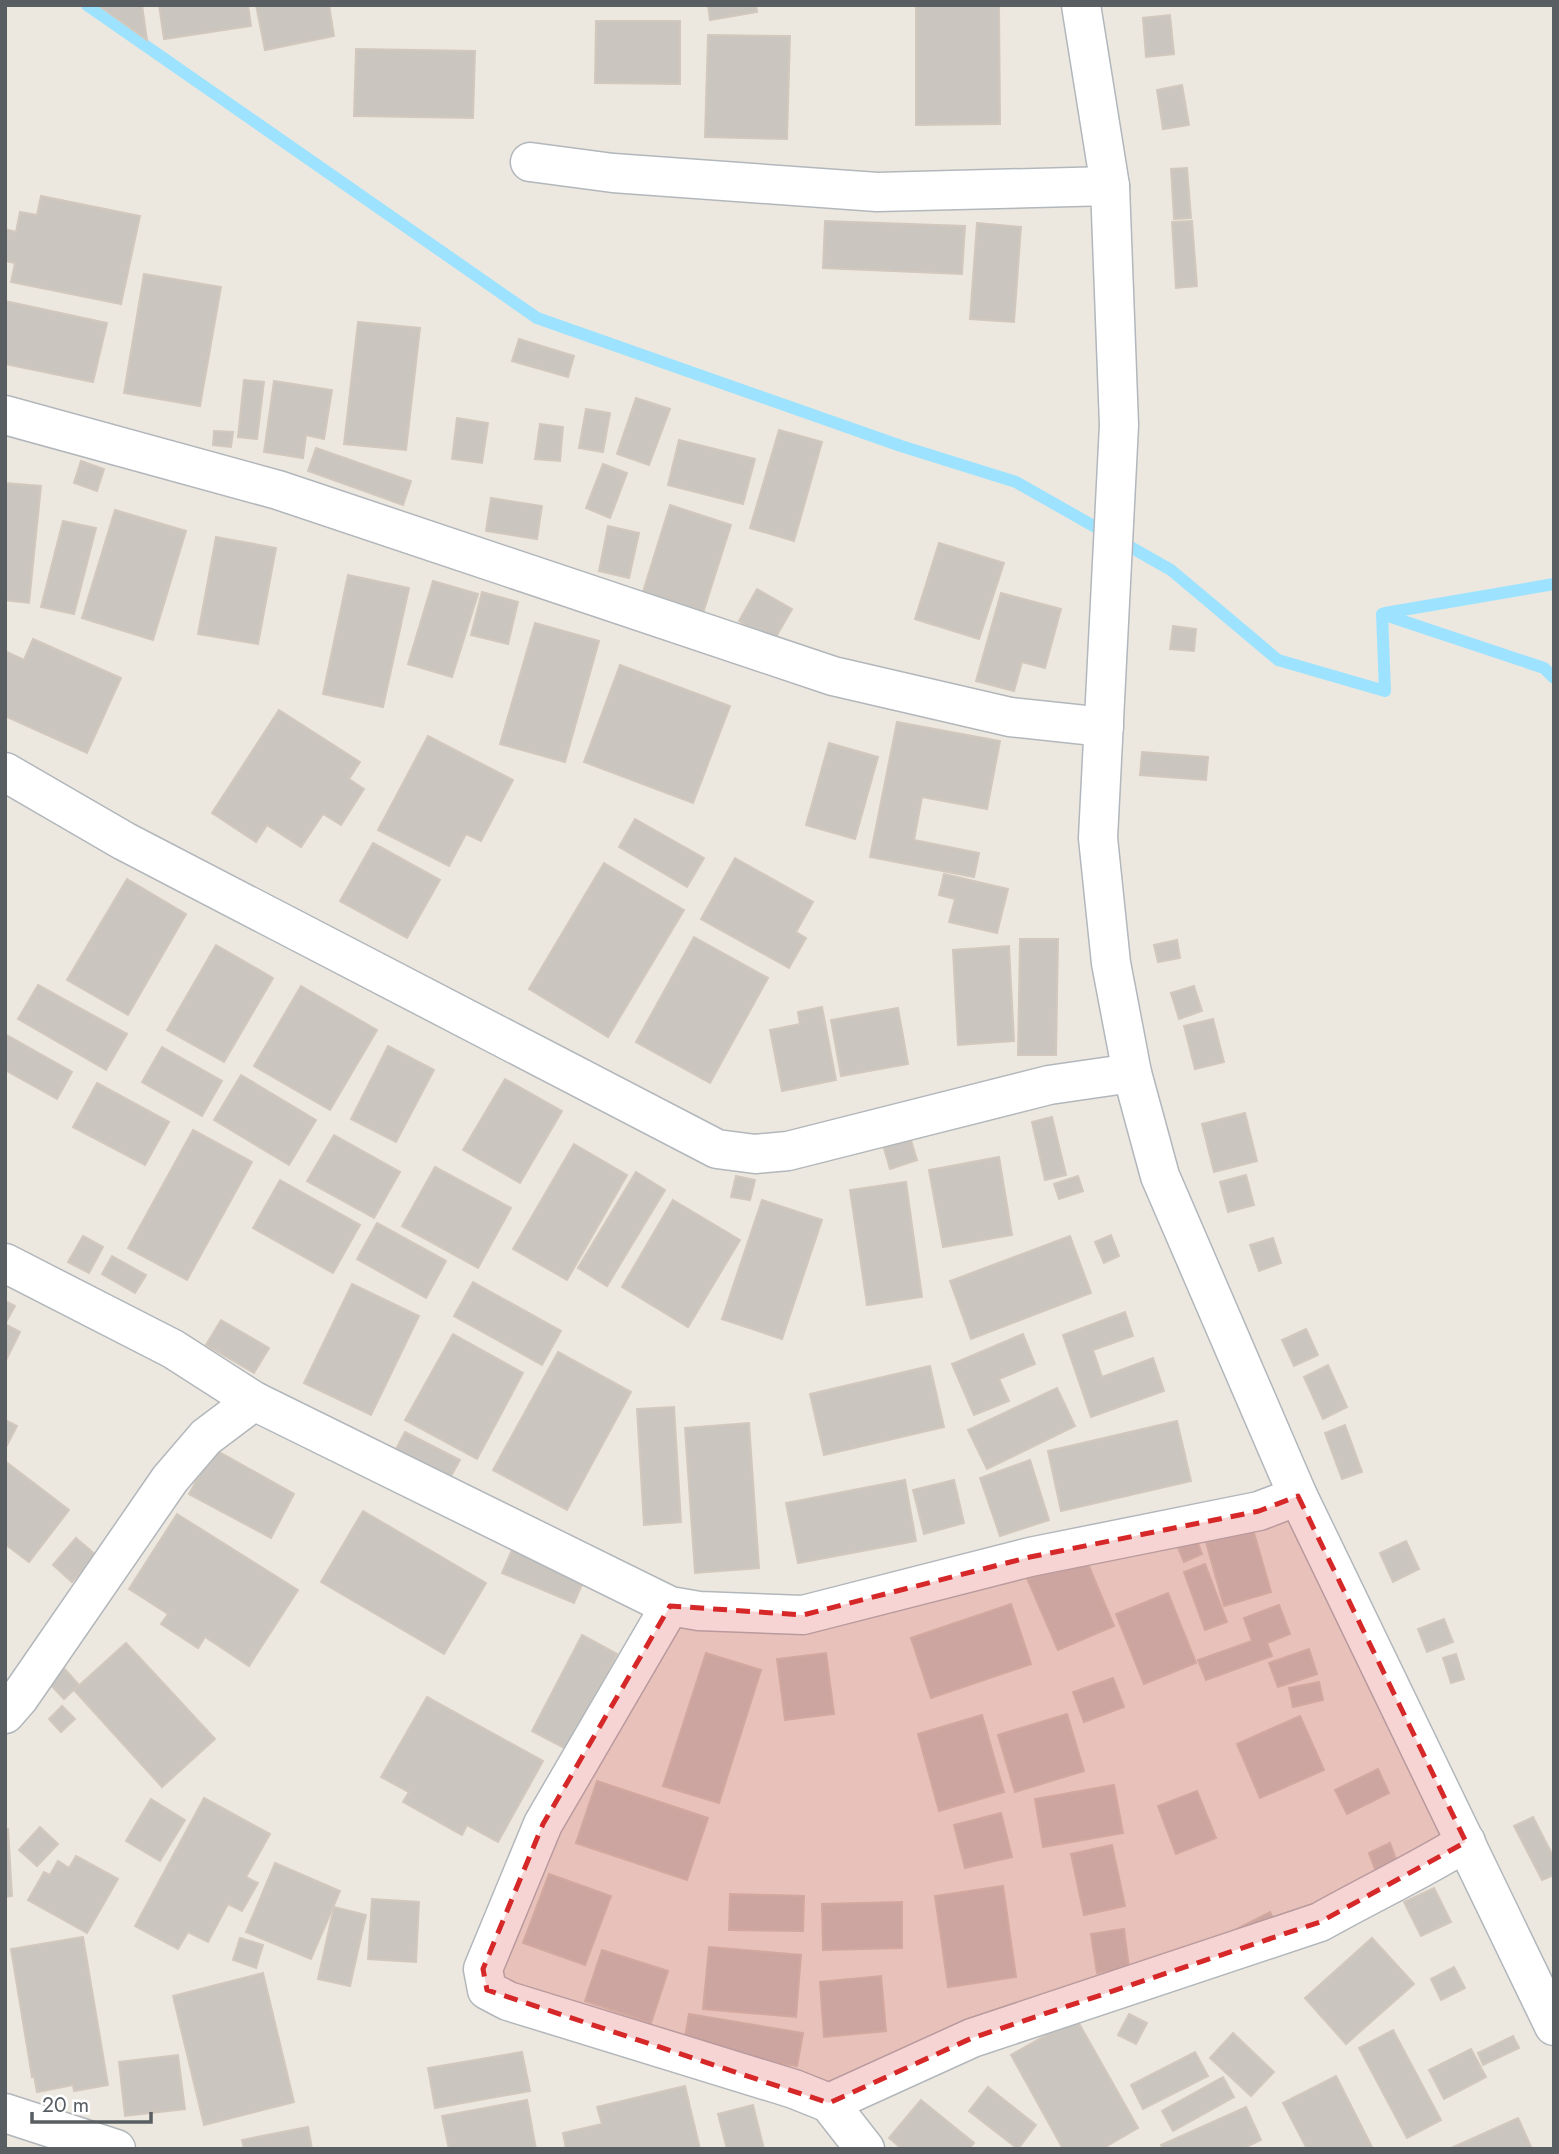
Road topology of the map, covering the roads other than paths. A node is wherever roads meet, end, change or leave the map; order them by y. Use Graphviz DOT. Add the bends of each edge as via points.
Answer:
graph roads {
  1 [pos="1081,5"];
  2 [pos="530,162"];
  3 [pos="1110,187"];
  4 [pos="5,415"];
  5 [pos="1104,727"];
  6 [pos="5,772"];
  7 [pos="1132,1073"];
  8 [pos="5,1264"];
  9 [pos="254,1401"];
  10 [pos="1298,1496"];
  11 [pos="670,1606"];
  12 [pos="5,1714"];
  13 [pos="1466,1842"];
  14 [pos="1554,2026"];
  15 [pos="829,2103"];
  16 [pos="5,2113"];
  17 [pos="116,2149"];
  18 [pos="865,2149"];
  1 -- 3 [label="street"];
  2 -- 3 [label="street" via="613,173 877,192"];
  3 -- 5 [label="street" via="1119,425"];
  4 -- 5 [label="street" via="278,490 833,676 1010,718"];
  5 -- 7 [label="street" via="1098,838 1111,963"];
  6 -- 7 [label="street" via="124,841 717,1149 755,1154 788,1151 1049,1085"];
  7 -- 10 [label="street" via="1160,1177"];
  8 -- 9 [label="street" via="173,1349"];
  9 -- 11 [label="street"];
  9 -- 12 [label="street" via="206,1437 170,1479"];
  10 -- 11 [label="street" via="1259,1511 1030,1557 803,1615"];
  10 -- 13 [label="street"];
  11 -- 15 [label="street" via="543,1824 483,1969 487,1990 508,2001"];
  13 -- 14 [label="street"];
  13 -- 15 [label="street" via="1320,1922 972,2038"];
  15 -- 18 [label="street"];
  16 -- 17 [label="street"];
}
